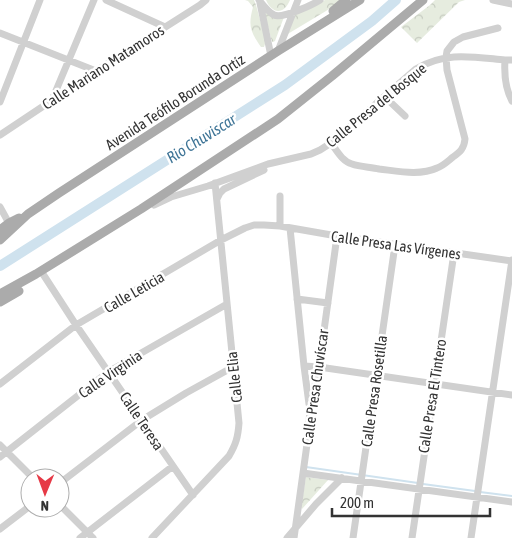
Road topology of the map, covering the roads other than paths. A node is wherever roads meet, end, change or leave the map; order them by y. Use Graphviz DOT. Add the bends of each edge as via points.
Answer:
graph roads {
  1 [pos="40,0"];
  2 [pos="94,0"];
  3 [pos="106,0"];
  4 [pos="206,0"];
  5 [pos="259,0"];
  6 [pos="298,0"];
  7 [pos="320,0"];
  8 [pos="346,0"];
  9 [pos="360,0"];
  10 [pos="423,0"];
  11 [pos="492,0"];
  12 [pos="512,4"];
  13 [pos="294,11"];
  14 [pos="320,24"];
  15 [pos="165,27"];
  16 [pos="498,28"];
  17 [pos="0,33"];
  18 [pos="23,42"];
  19 [pos="274,54"];
  20 [pos="446,57"];
  21 [pos="70,60"];
  22 [pos="509,60"];
  23 [pos="96,71"];
  24 [pos="385,96"];
  25 [pos="52,101"];
  26 [pos="512,101"];
  27 [pos="0,102"];
  28 [pos="405,116"];
  29 [pos="0,135"];
  30 [pos="331,143"];
  31 [pos="281,161"];
  32 [pos="215,184"];
  33 [pos="280,196"];
  34 [pos="217,199"];
  35 [pos="0,208"];
  36 [pos="280,226"];
  37 [pos="7,228"];
  38 [pos="290,228"];
  39 [pos="101,233"];
  40 [pos="337,236"];
  41 [pos="0,240"];
  42 [pos="221,240"];
  43 [pos="395,245"];
  44 [pos="454,254"];
  45 [pos="512,260"];
  46 [pos="39,273"];
  47 [pos="0,294"];
  48 [pos="297,299"];
  49 [pos="0,302"];
  50 [pos="328,303"];
  51 [pos="227,304"];
  52 [pos="76,326"];
  53 [pos="304,366"];
  54 [pos="319,366"];
  55 [pos="233,367"];
  56 [pos="108,372"];
  57 [pos="377,375"];
  58 [pos="434,383"];
  59 [pos="0,384"];
  60 [pos="493,392"];
  61 [pos="512,395"];
  62 [pos="310,409"];
  63 [pos="142,420"];
  64 [pos="0,445"];
  65 [pos="3,454"];
  66 [pos="173,466"];
  67 [pos="20,468"];
  68 [pos="303,473"];
  69 [pos="70,475"];
  70 [pos="342,478"];
  71 [pos="361,481"];
  72 [pos="418,490"];
  73 [pos="193,495"];
  74 [pos="477,497"];
  75 [pos="512,502"];
  76 [pos="20,514"];
  77 [pos="70,515"];
  78 [pos="0,529"];
  79 [pos="295,530"];
  80 [pos="90,535"];
  81 [pos="80,538"];
  82 [pos="152,538"];
  83 [pos="287,538"];
  84 [pos="294,538"];
  85 [pos="353,538"];
  86 [pos="412,538"];
  87 [pos="471,538"];
  1 -- 18 [label="street"];
  2 -- 21 [label="street"];
  3 -- 15 [label="street"];
  4 -- 15 [label="street, Calle Mariano Matamoros"];
  5 -- 13 [label="street" via="274,15 282,16"];
  5 -- 19 [label="street"];
  6 -- 13 [label="street"];
  7 -- 13 [label="street"];
  8 -- 14 [label="main road"];
  9 -- 14 [label="main road, Avenida Teófilo Borunda Ortíz"];
  10 -- 39 [label="main road" via="278,119"];
  11 -- 12 [label="street"];
  13 -- 19 [label="street"];
  14 -- 19 [label="main road, Avenida Teófilo Borunda Ortíz"];
  15 -- 23 [label="street, Calle Mariano Matamoros"];
  16 -- 20 [label="street" via="462,36 449,47"];
  17 -- 18 [label="street"];
  18 -- 21 [label="street"];
  18 -- 27 [label="street"];
  19 -- 37 [label="main road, Avenida Teófilo Borunda Ortíz"];
  20 -- 22 [label="street, Calle Presa del Bosque"];
  20 -- 24 [label="street, Calle Presa del Bosque" via="416,69"];
  20 -- 30 [label="street" via="465,139 465,146 448,162 436,169 418,172 361,166 344,159"];
  21 -- 23 [label="street"];
  21 -- 25 [label="street"];
  22 -- 26 [label="street" via="504,72"];
  23 -- 25 [label="street, Calle Mariano Matamoros"];
  24 -- 28 [label="street"];
  24 -- 30 [label="street, Calle Presa del Bosque"];
  25 -- 29 [label="street, Calle Mariano Matamoros"];
  30 -- 31 [label="street, Calle Presa del Bosque" via="315,153"];
  31 -- 32 [label="street, Calle Presa del Bosque"];
  31 -- 34 [label="street" via="224,189"];
  32 -- 34 [label="street, Calle Elia"];
  32 -- 39 [label="street, Calle Presa del Bosque" via="170,197 109,233"];
  33 -- 36 [label="street"];
  34 -- 42 [label="street, Calle Elia"];
  35 -- 37 [label="street"];
  36 -- 38 [label="street, Calle Presa Las Vírgenes"];
  36 -- 42 [label="street, Calle Leticia" via="254,225"];
  37 -- 41 [label="main road, Avenida Teófilo Borunda Ortíz"];
  38 -- 40 [label="street, Calle Presa Las Vírgenes"];
  38 -- 48 [label="street"];
  39 -- 46 [label="main road"];
  40 -- 43 [label="street, Calle Presa Las Vírgenes"];
  40 -- 50 [label="street, Calle Presa Chuvíscar"];
  42 -- 51 [label="street, Calle Elia"];
  42 -- 52 [label="street, Calle Leticia"];
  43 -- 44 [label="street, Calle Presa Las Vírgenes"];
  43 -- 57 [label="street, Calle Presa Rosetilla"];
  44 -- 45 [label="street, Calle Presa Las Vírgenes"];
  44 -- 58 [label="street, Calle Presa El Tintero"];
  45 -- 60 [label="street"];
  46 -- 47 [label="main road"];
  46 -- 49 [label="main road" via="33,281"];
  46 -- 52 [label="street, Calle Teresa"];
  48 -- 50 [label="street"];
  48 -- 53 [label="street"];
  50 -- 54 [label="street, Calle Presa Chuvíscar"];
  51 -- 55 [label="street, Calle Elia"];
  51 -- 56 [label="street, Calle Virginia"];
  52 -- 56 [label="street, Calle Teresa"];
  52 -- 59 [label="street, Calle Leticia"];
  53 -- 54 [label="street"];
  53 -- 62 [label="street"];
  54 -- 57 [label="street"];
  54 -- 62 [label="street, Calle Presa Chuvíscar"];
  55 -- 63 [label="street"];
  55 -- 73 [label="street, Calle Elia" via="238,437 229,456"];
  56 -- 63 [label="street, Calle Teresa"];
  56 -- 65 [label="street, Calle Virginia"];
  57 -- 58 [label="street"];
  57 -- 71 [label="street, Calle Presa Rosetilla"];
  58 -- 60 [label="street"];
  58 -- 72 [label="street, Calle Presa El Tintero"];
  60 -- 61 [label="street"];
  60 -- 74 [label="street"];
  62 -- 68 [label="street, Calle Presa Chuvíscar"];
  63 -- 66 [label="street, Calle Teresa"];
  63 -- 69 [label="street"];
  64 -- 65 [label="street"];
  65 -- 67 [label="street"];
  66 -- 73 [label="street, Calle Teresa"];
  66 -- 80 [label="street"];
  68 -- 70 [label="street"];
  68 -- 79 [label="street, Calle Presa Chuvíscar"];
  70 -- 71 [label="street"];
  70 -- 79 [label="street"];
  71 -- 72 [label="street"];
  71 -- 85 [label="street, Calle Presa Rosetilla"];
  72 -- 74 [label="street"];
  72 -- 86 [label="street, Calle Presa El Tintero"];
  73 -- 82 [label="street, Calle Elia"];
  74 -- 75 [label="street"];
  74 -- 87 [label="street"];
  76 -- 78 [label="street"];
  77 -- 80 [label="street"];
  79 -- 83 [label="street"];
  79 -- 84 [label="street, Calle Presa Chuvíscar"];
  80 -- 81 [label="street"];
}
